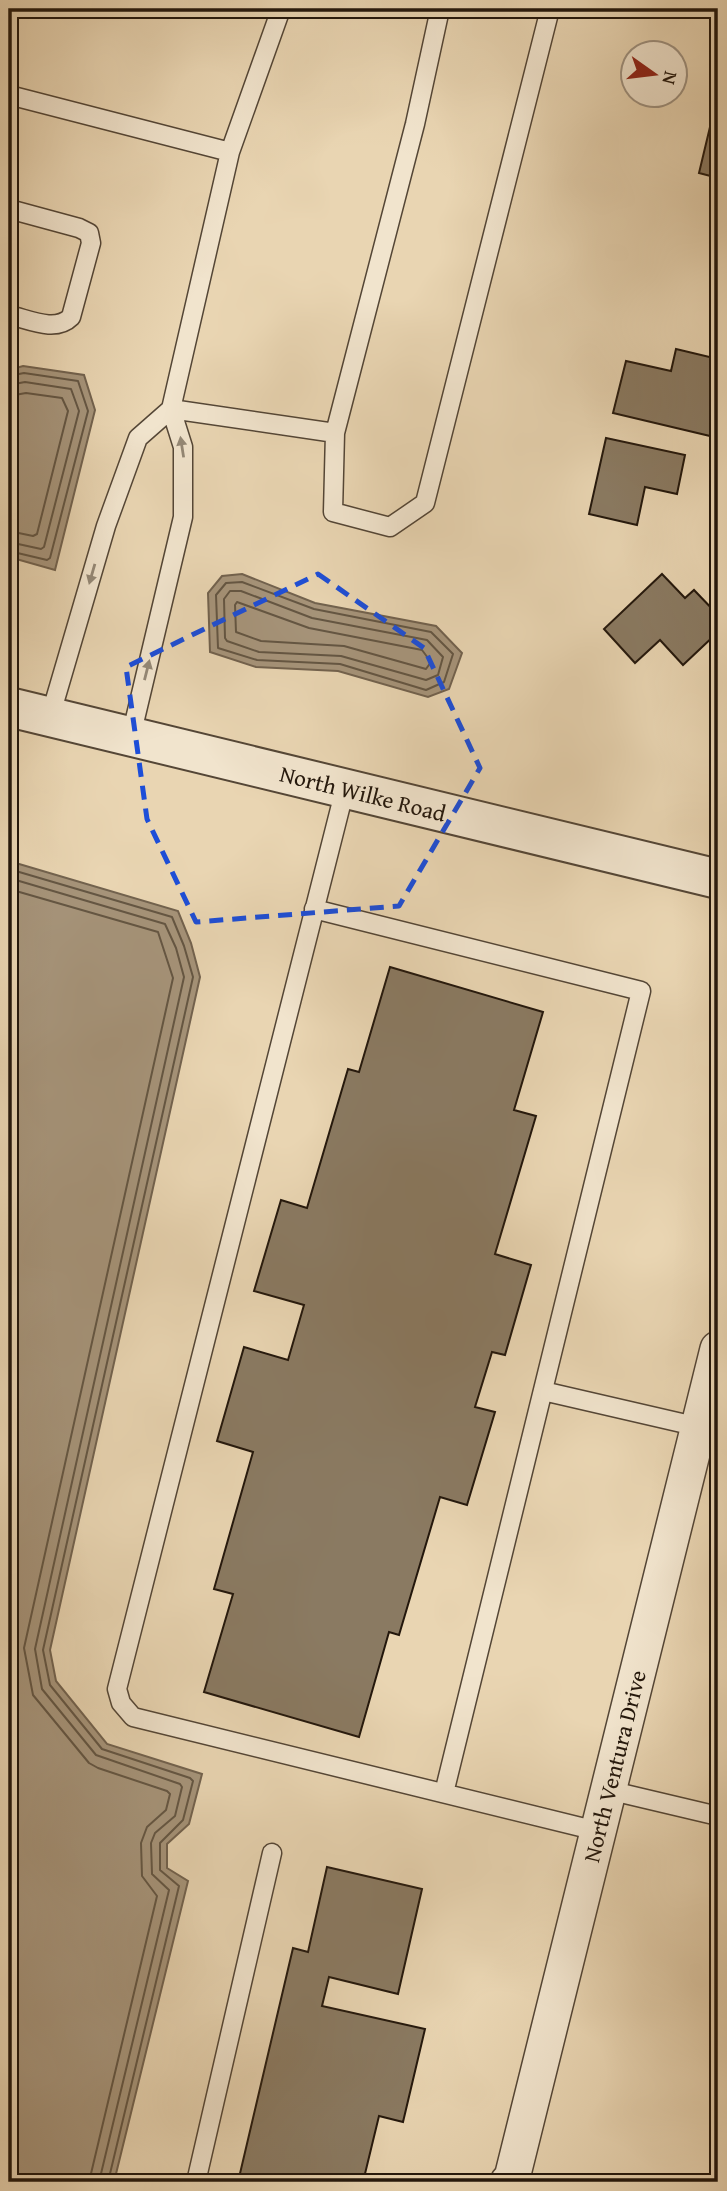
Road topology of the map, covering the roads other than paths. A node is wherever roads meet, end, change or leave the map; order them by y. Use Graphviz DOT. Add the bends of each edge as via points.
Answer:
graph roads {
  1 [pos="281,9"];
  2 [pos="440,9"];
  3 [pos="550,9"];
  4 [pos="9,95"];
  5 [pos="230,152"];
  6 [pos="9,209"];
  7 [pos="9,314"];
  8 [pos="171,409"];
  9 [pos="335,433"];
  10 [pos="9,707"];
  11 [pos="50,717"];
  12 [pos="131,736"];
  13 [pos="345,789"];
  14 [pos="718,879"];
  15 [pos="314,909"];
  16 [pos="718,1351"];
  17 [pos="543,1391"];
  18 [pos="699,1427"];
  19 [pos="608,1790"];
  20 [pos="444,1793"];
  21 [pos="718,1816"];
  22 [pos="597,1831"];
  23 [pos="272,1853"];
  24 [pos="196,2182"];
  25 [pos="508,2182"];
  1 -- 5 [label="lane"];
  2 -- 9 [label="lane"];
  3 -- 9 [label="lane" via="425,503 390,527 333,512"];
  4 -- 5 [label="lane"];
  5 -- 8 [label="lane"];
  6 -- 7 [label="lane" via="79,228 89,233 90,243 71,317 64,324 54,326"];
  8 -- 9 [label="lane"];
  8 -- 11 [label="lane, one-way" via="138,438 106,526"];
  12 -- 8 [label="lane, one-way" via="183,517 183,447"];
  10 -- 11 [label="street, North Wilke Road"];
  11 -- 12 [label="street, North Wilke Road"];
  12 -- 13 [label="street, North Wilke Road"];
  13 -- 14 [label="street, North Wilke Road"];
  13 -- 15 [label="lane"];
  15 -- 17 [label="lane" via="641,991"];
  15 -- 20 [label="lane" via="117,1689 133,1717"];
  16 -- 18 [label="street, North Ventura Drive"];
  17 -- 18 [label="lane"];
  17 -- 20 [label="lane"];
  18 -- 19 [label="street, North Ventura Drive"];
  19 -- 21 [label="lane"];
  19 -- 22 [label="street, North Ventura Drive"];
  20 -- 22 [label="lane"];
  22 -- 25 [label="street, North Ventura Drive"];
  23 -- 24 [label="lane"];
}
